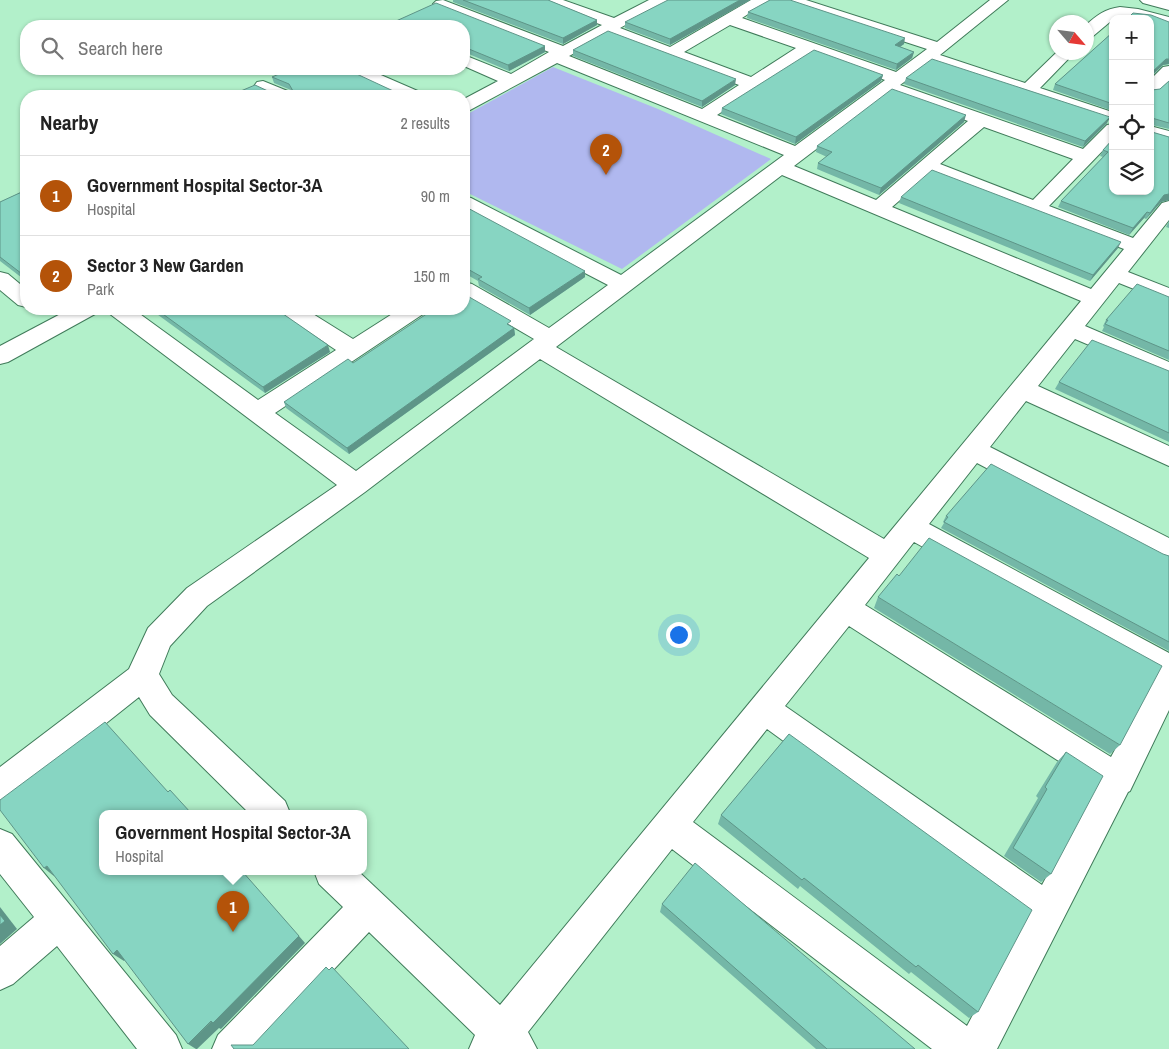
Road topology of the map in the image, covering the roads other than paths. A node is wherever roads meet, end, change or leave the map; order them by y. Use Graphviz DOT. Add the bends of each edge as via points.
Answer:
graph roads {
  1 [pos="549,0"];
  2 [pos="660,0"];
  3 [pos="762,0"];
  4 [pos="791,0"];
  5 [pos="1000,0"];
  6 [pos="1148,0"];
  7 [pos="442,4"];
  8 [pos="1169,5"];
  9 [pos="729,19"];
  10 [pos="1169,22"];
  11 [pos="611,27"];
  12 [pos="1094,27"];
  13 [pos="808,47"];
  14 [pos="671,53"];
  15 [pos="934,53"];
  16 [pos="559,54"];
  17 [pos="1059,60"];
  18 [pos="470,63"];
  19 [pos="1169,71"];
  20 [pos="367,75"];
  21 [pos="511,80"];
  22 [pos="894,83"];
  23 [pos="753,84"];
  24 [pos="262,86"];
  25 [pos="1154,86"];
  26 [pos="271,90"];
  27 [pos="401,90"];
  28 [pos="1028,90"];
  29 [pos="470,103"];
  30 [pos="704,116"];
  31 [pos="1109,117"];
  32 [pos="981,120"];
  33 [pos="1154,132"];
  34 [pos="1109,133"];
  35 [pos="1169,137"];
  36 [pos="798,154"];
  37 [pos="1086,157"];
  38 [pos="927,166"];
  39 [pos="780,168"];
  40 [pos="470,205"];
  41 [pos="878,208"];
  42 [pos="1036,208"];
  43 [pos="1157,229"];
  44 [pos="1115,274"];
  45 [pos="0,279"];
  46 [pos="624,285"];
  47 [pos="470,293"];
  48 [pos="20,295"];
  49 [pos="1169,296"];
  50 [pos="1095,299"];
  51 [pos="46,315"];
  52 [pos="75,315"];
  53 [pos="126,315"];
  54 [pos="299,315"];
  55 [pos="406,315"];
  56 [pos="58,324"];
  57 [pos="1071,329"];
  58 [pos="545,344"];
  59 [pos="353,350"];
  60 [pos="0,356"];
  61 [pos="1169,371"];
  62 [pos="1023,389"];
  63 [pos="258,412"];
  64 [pos="973,450"];
  65 [pos="1169,457"];
  66 [pos="356,485"];
  67 [pos="910,527"];
  68 [pos="1169,551"];
  69 [pos="888,556"];
  70 [pos="845,608"];
  71 [pos="1169,668"];
  72 [pos="143,676"];
  73 [pos="1169,679"];
  74 [pos="764,709"];
  75 [pos="1118,780"];
  76 [pos="0,787"];
  77 [pos="270,810"];
  78 [pos="670,826"];
  79 [pos="0,846"];
  80 [pos="336,875"];
  81 [pos="369,906"];
  82 [pos="1047,910"];
  83 [pos="59,920"];
  84 [pos="0,971"];
  85 [pos="502,1044"];
  86 [pos="162,1049"];
  87 [pos="232,1049"];
  88 [pos="964,1049"];
  89 [pos="976,1049"];
  1 -- 11 [label="street"];
  2 -- 11 [label="street"];
  3 -- 9 [label="street"];
  4 -- 15 [label="street"];
  5 -- 15 [label="street"];
  6 -- 8 [label="street"];
  7 -- 16 [label="street"];
  9 -- 13 [label="street"];
  9 -- 14 [label="street"];
  10 -- 12 [label="street" via="1115,12"];
  11 -- 14 [label="street"];
  11 -- 16 [label="street"];
  13 -- 22 [label="street"];
  13 -- 23 [label="street"];
  14 -- 23 [label="street"];
  15 -- 22 [label="street"];
  15 -- 28 [label="street"];
  16 -- 21 [label="street"];
  16 -- 30 [label="street"];
  17 -- 28 [label="street"];
  18 -- 21 [label="street"];
  19 -- 25 [label="street"];
  20 -- 27 [label="street"];
  21 -- 29 [label="street"];
  22 -- 32 [label="street"];
  22 -- 36 [label="street"];
  23 -- 30 [label="street"];
  24 -- 26 [label="street"];
  28 -- 31 [label="street"];
  30 -- 36 [label="street"];
  32 -- 37 [label="street"];
  32 -- 38 [label="street"];
  33 -- 35 [label="street"];
  34 -- 37 [label="street"];
  36 -- 39 [label="street"];
  37 -- 42 [label="street"];
  38 -- 41 [label="street"];
  38 -- 42 [label="street"];
  39 -- 41 [label="street"];
  39 -- 46 [label="street"];
  40 -- 46 [label="street"];
  41 -- 50 [label="street"];
  42 -- 43 [label="street"];
  43 -- 44 [label="street"];
  44 -- 49 [label="street"];
  44 -- 50 [label="street"];
  45 -- 48 [label="street"];
  46 -- 58 [label="street"];
  47 -- 58 [label="street"];
  50 -- 57 [label="street"];
  51 -- 56 [label="street"];
  52 -- 56 [label="street"];
  53 -- 63 [label="street"];
  54 -- 59 [label="street"];
  55 -- 59 [label="street"];
  56 -- 60 [label="street"];
  57 -- 61 [label="street"];
  57 -- 62 [label="street"];
  58 -- 66 [label="street"];
  58 -- 69 [label="street"];
  59 -- 63 [label="street"];
  62 -- 64 [label="street"];
  62 -- 65 [label="street"];
  63 -- 66 [label="street"];
  64 -- 67 [label="street"];
  64 -- 68 [label="street"];
  66 -- 72 [label="street" via="198,597 159,637"];
  67 -- 69 [label="street"];
  67 -- 71 [label="street"];
  69 -- 70 [label="street"];
  70 -- 74 [label="street"];
  70 -- 75 [label="street"];
  72 -- 76 [label="street"];
  72 -- 77 [label="street" via="161,706"];
  73 -- 75 [label="street"];
  74 -- 78 [label="street"];
  74 -- 82 [label="street"];
  75 -- 82 [label="street"];
  78 -- 85 [label="street"];
  78 -- 88 [label="street"];
  79 -- 83 [label="street"];
  80 -- 81 [label="street"];
  81 -- 85 [label="street"];
  81 -- 87 [label="street"];
  82 -- 89 [label="street"];
  83 -- 84 [label="street"];
  83 -- 86 [label="street"];
}
